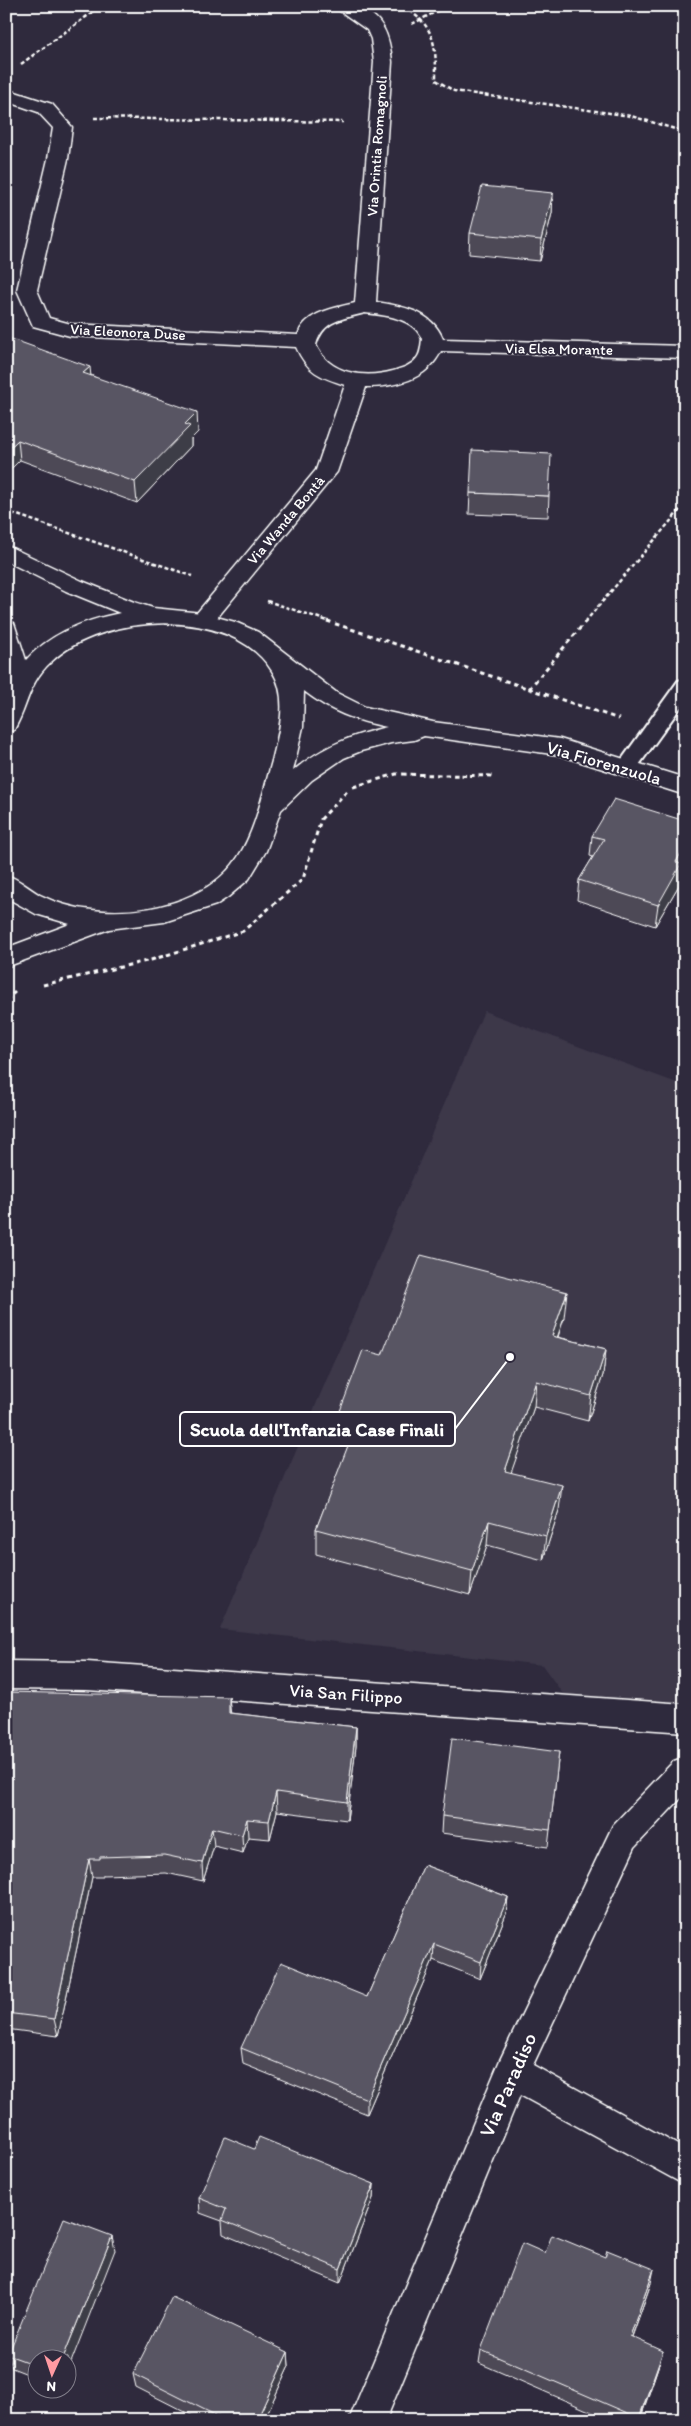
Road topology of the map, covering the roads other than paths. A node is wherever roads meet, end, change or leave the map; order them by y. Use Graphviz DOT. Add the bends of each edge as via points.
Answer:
graph roads {
  1 [pos="342,6"];
  2 [pos="6,95"];
  3 [pos="366,307"];
  4 [pos="304,341"];
  5 [pos="433,345"];
  6 [pos="685,352"];
  7 [pos="356,381"];
  8 [pos="6,552"];
  9 [pos="148,614"];
  10 [pos="204,619"];
  11 [pos="6,628"];
  12 [pos="278,659"];
  13 [pos="21,682"];
  14 [pos="685,686"];
  15 [pos="6,724"];
  16 [pos="433,730"];
  17 [pos="628,767"];
  18 [pos="685,787"];
  19 [pos="270,808"];
  20 [pos="6,884"];
  21 [pos="104,921"];
  22 [pos="6,958"];
  23 [pos="6,1675"];
  24 [pos="685,1718"];
  25 [pos="685,1771"];
  26 [pos="512,2072"];
  27 [pos="685,2168"];
  28 [pos="368,2420"];
  1 -- 3 [label="street, Via Orintia Romagnoli" via="373,22 382,37 384,62"];
  2 -- 4 [label="street, Via Eleonora Duse" via="45,108 63,127 27,290 40,322 70,330"];
  3 -- 4 [label="street" via="348,309 325,318 309,330"];
  3 -- 5 [label="street" via="386,308 420,322 430,333"];
  4 -- 7 [label="street" via="312,362 339,377"];
  5 -- 6 [label="street, Via Elsa Morante"];
  5 -- 7 [label="street" via="429,358 417,369 400,377"];
  7 -- 10 [label="street, Via Wanda Bontà" via="326,472"];
  8 -- 9 [label="street" via="73,588"];
  9 -- 10 [label="street, Via Fiorenzuola"];
  9 -- 13 [label="street" via="111,621 75,633 42,656"];
  10 -- 12 [label="street, Via Fiorenzuola" via="249,636"];
  11 -- 13 [label="street"];
  12 -- 16 [label="street, Via Fiorenzuola" via="344,707"];
  12 -- 19 [label="street" via="293,692 282,767"];
  13 -- 15 [label="street"];
  14 -- 17 [label="lane"];
  16 -- 17 [label="street, Via Fiorenzuola" via="560,747"];
  16 -- 19 [label="street, Via Fiorenzuola" via="382,736 351,744 303,773"];
  17 -- 18 [label="street, Via Fiorenzuola"];
  19 -- 21 [label="street" via="260,841 244,869 230,883 184,907 152,917"];
  20 -- 21 [label="street" via="39,906"];
  21 -- 22 [label="street"];
  23 -- 24 [label="street, Via San Filippo" via="97,1677"];
  25 -- 26 [label="street, Via Paradiso" via="624,1836"];
  26 -- 27 [label="street"];
  26 -- 28 [label="street, Via Paradiso"];
}
